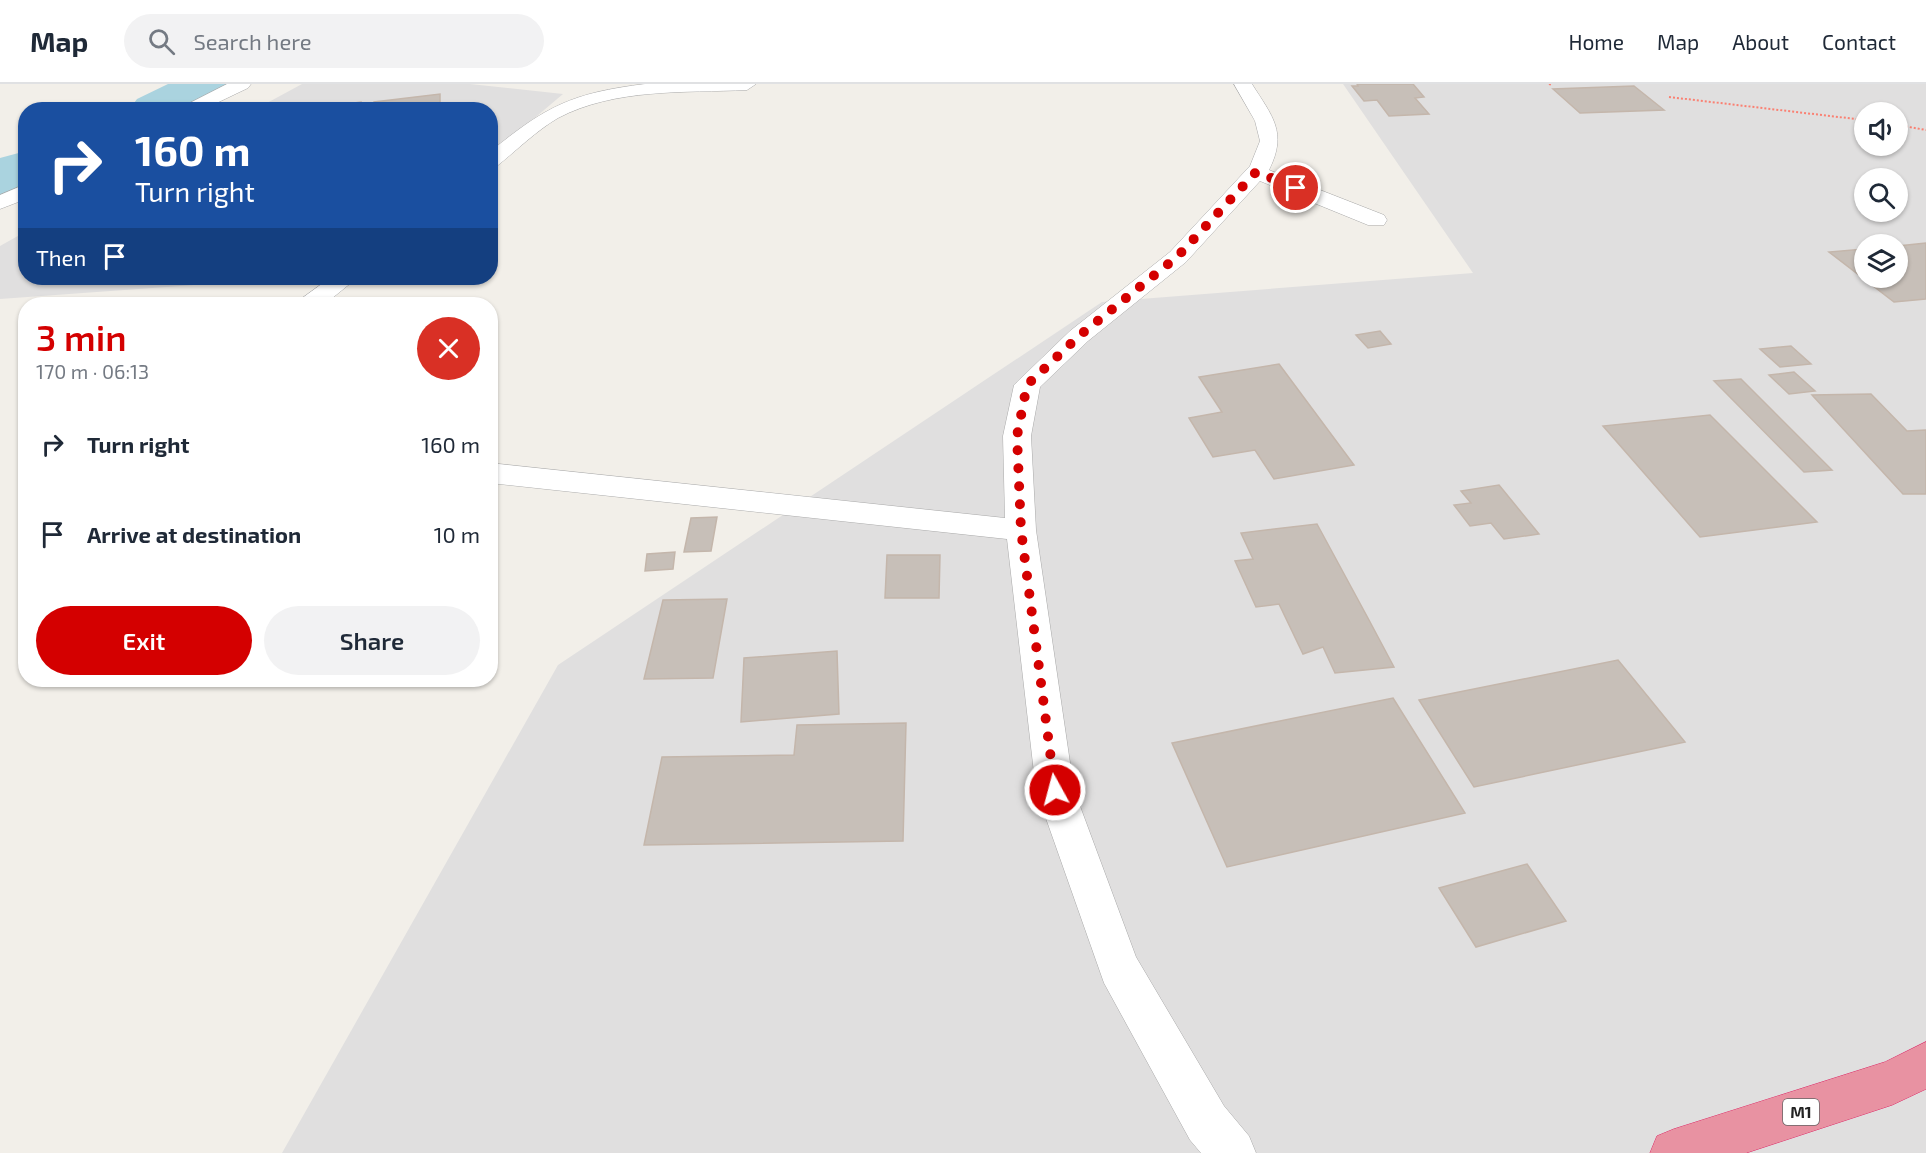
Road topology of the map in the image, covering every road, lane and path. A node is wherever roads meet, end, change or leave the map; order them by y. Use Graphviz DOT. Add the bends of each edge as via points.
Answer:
graph roads {
  1 [pos="242,84"];
  2 [pos="747,84"];
  3 [pos="1243,84"];
  4 [pos="1669,97"];
  5 [pos="203,102"];
  6 [pos="1854,119"];
  7 [pos="1908,127"];
  8 [pos="1926,130"];
  9 [pos="498,156"];
  10 [pos="1256,172"];
  11 [pos="18,194"];
  12 [pos="0,203"];
  13 [pos="1376,220"];
  14 [pos="336,285"];
  15 [pos="319,297"];
  16 [pos="498,474"];
  17 [pos="1021,530"];
  18 [pos="1926,1065"];
  19 [pos="1232,1153"];
  20 [pos="1674,1153"];
  1 -- 5 [label="street"];
  2 -- 9 [label="street" via="618,93 578,103 552,114"];
  3 -- 10 [label="street" via="1265,121 1270,141"];
  4 -- 6 [label="path"];
  7 -- 8 [label="path"];
  10 -- 13 [label="street"];
  10 -- 17 [label="street" via="1178,256 1079,336 1027,385 1017,436"];
  11 -- 12 [label="street"];
  14 -- 15 [label="street"];
  16 -- 17 [label="street"];
  17 -- 19 [label="street" via="1055,790 1119,968 1207,1123"];
  18 -- 20 [label="highway, M1" via="1892,1082"];
}
